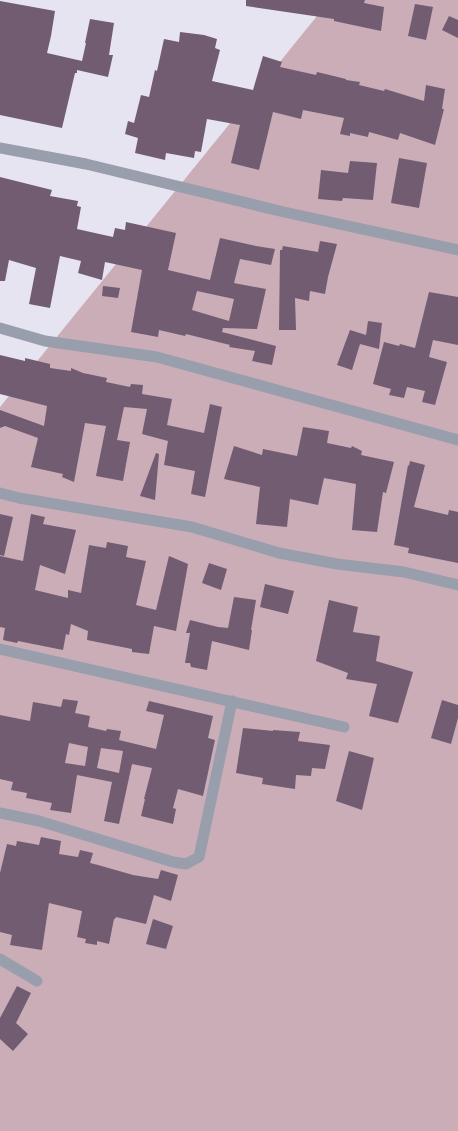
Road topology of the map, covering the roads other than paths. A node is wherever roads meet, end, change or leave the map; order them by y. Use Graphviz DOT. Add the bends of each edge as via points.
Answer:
graph roads {
  1 [pos="0,148"];
  2 [pos="458,250"];
  3 [pos="0,328"];
  4 [pos="458,440"];
  5 [pos="0,493"];
  6 [pos="458,585"];
  7 [pos="0,650"];
  8 [pos="232,701"];
  9 [pos="344,727"];
  10 [pos="0,813"];
  11 [pos="0,959"];
  12 [pos="37,980"];
  1 -- 2 [label="street" via="86,164 284,212"];
  3 -- 4 [label="street" via="45,341 158,357"];
  5 -- 6 [label="street" via="192,527 279,553 337,564 404,572"];
  7 -- 8 [label="street"];
  8 -- 9 [label="street"];
  8 -- 10 [label="street" via="199,857 186,864 39,821"];
  11 -- 12 [label="street"];
}
